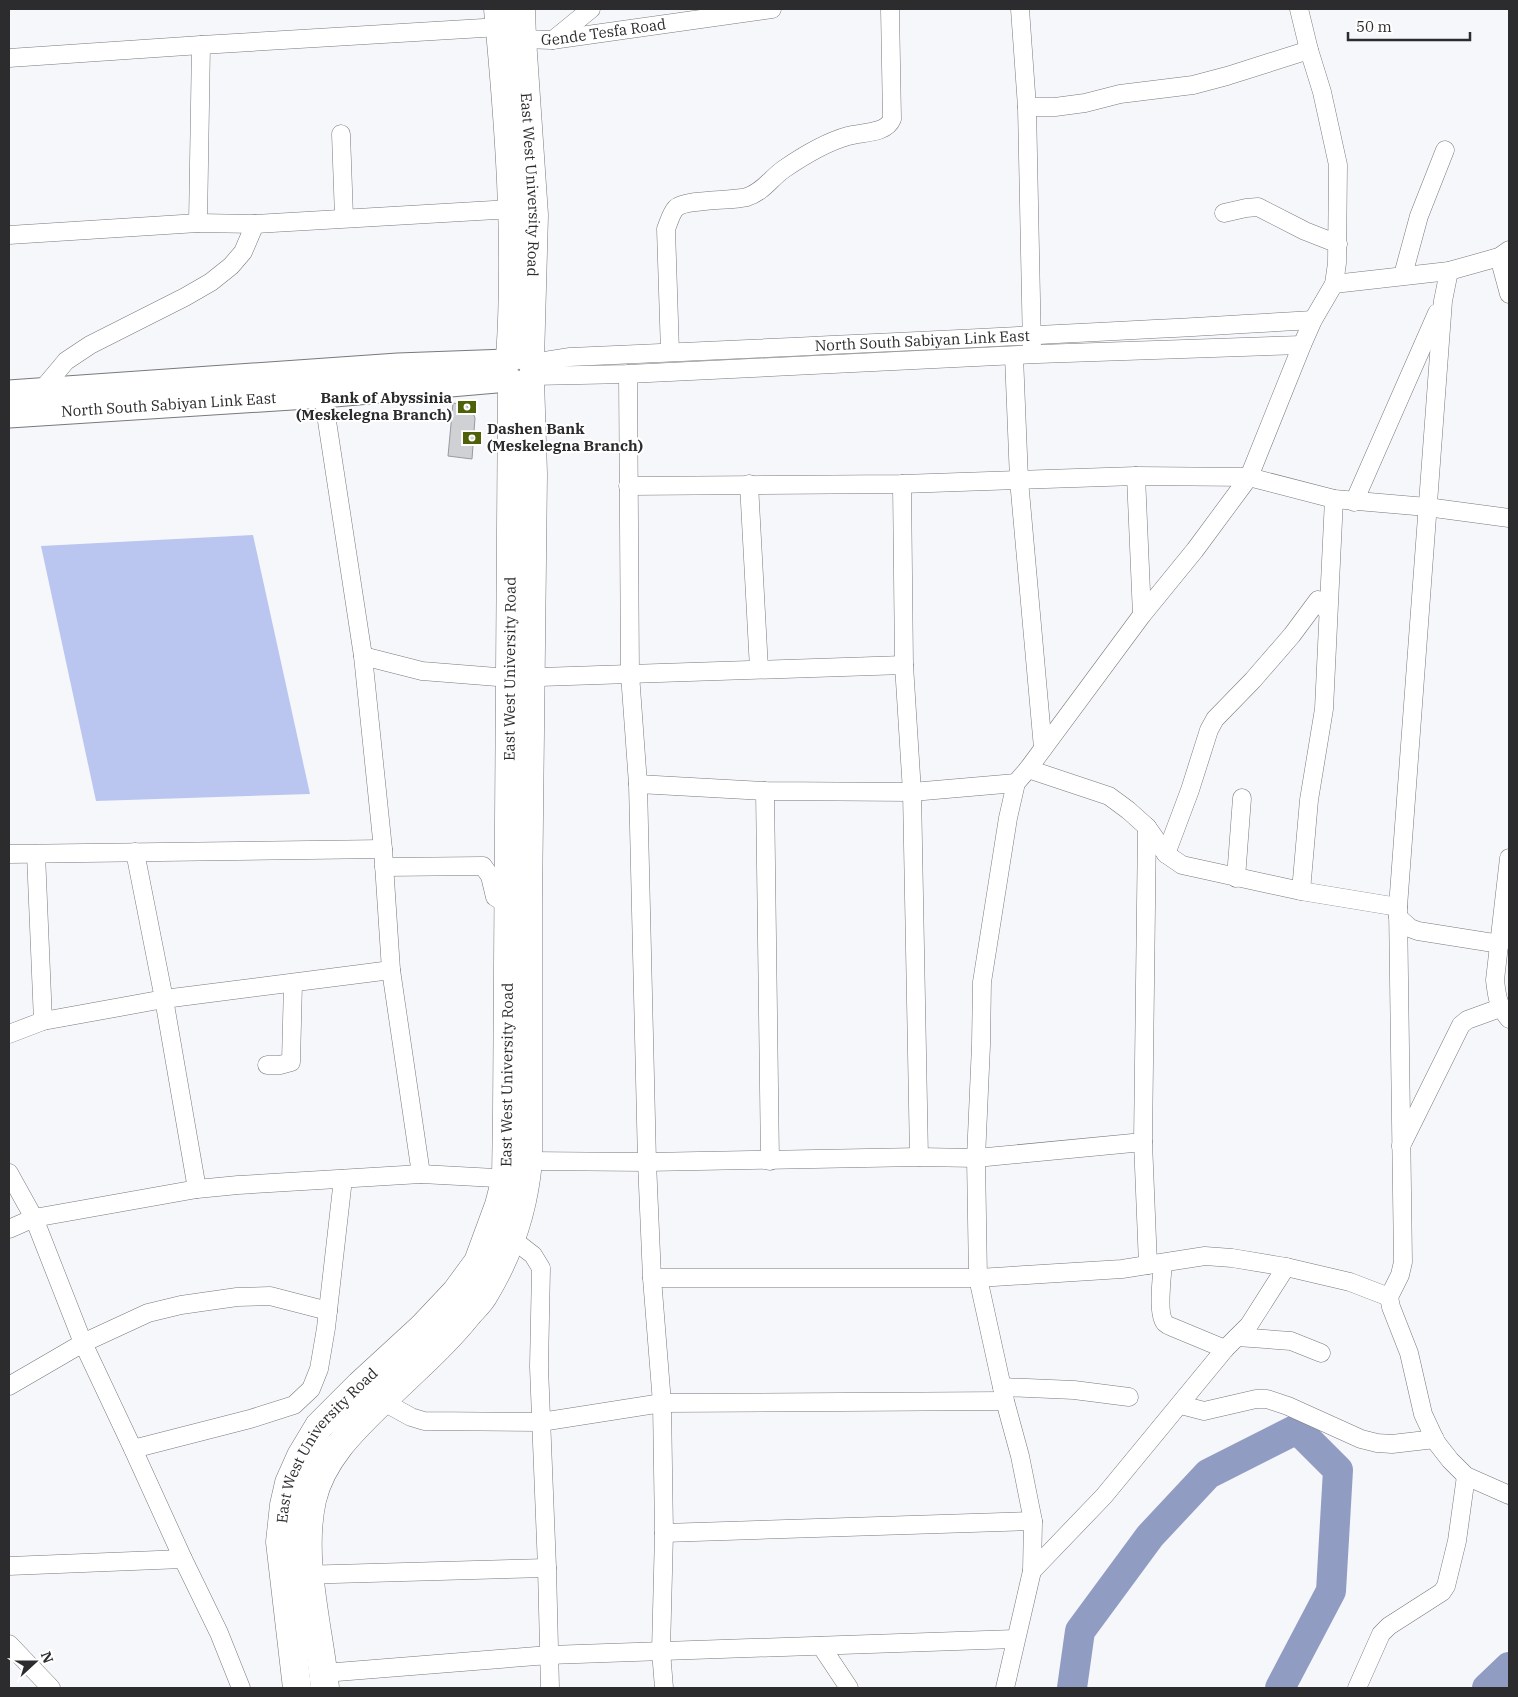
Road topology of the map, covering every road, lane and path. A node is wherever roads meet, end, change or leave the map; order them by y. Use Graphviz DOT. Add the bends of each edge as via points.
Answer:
graph roads {
  1 [pos="522,9"];
  2 [pos="591,9"];
  3 [pos="772,9"];
  4 [pos="890,9"];
  5 [pos="1020,9"];
  6 [pos="1299,9"];
  7 [pos="507,25"];
  8 [pos="552,40"];
  9 [pos="200,45"];
  10 [pos="1309,50"];
  11 [pos="9,58"];
  12 [pos="1027,106"];
  13 [pos="341,134"];
  14 [pos="1445,150"];
  15 [pos="512,209"];
  16 [pos="1224,213"];
  17 [pos="344,218"];
  18 [pos="198,224"];
  19 [pos="255,224"];
  20 [pos="9,235"];
  21 [pos="1338,244"];
  22 [pos="1504,254"];
  23 [pos="1449,271"];
  24 [pos="1404,275"];
  25 [pos="1334,284"];
  26 [pos="1509,294"];
  27 [pos="1443,301"];
  28 [pos="1313,320"];
  29 [pos="1032,336"];
  30 [pos="1302,345"];
  31 [pos="670,352"];
  32 [pos="1032,354"];
  33 [pos="1014,356"];
  34 [pos="520,370"];
  35 [pos="628,374"];
  36 [pos="40,392"];
  37 [pos="9,393"];
  38 [pos="323,395"];
  39 [pos="9,415"];
  40 [pos="1136,476"];
  41 [pos="1248,476"];
  42 [pos="1019,480"];
  43 [pos="749,484"];
  44 [pos="902,484"];
  45 [pos="628,486"];
  46 [pos="1334,499"];
  47 [pos="1354,502"];
  48 [pos="1427,508"];
  49 [pos="1509,518"];
  50 [pos="1328,612"];
  51 [pos="1142,615"];
  52 [pos="362,656"];
  53 [pos="904,665"];
  54 [pos="759,670"];
  55 [pos="630,674"];
  56 [pos="521,678"];
  57 [pos="1043,748"];
  58 [pos="1028,769"];
  59 [pos="1016,783"];
  60 [pos="638,784"];
  61 [pos="765,791"];
  62 [pos="912,792"];
  63 [pos="1242,798"];
  64 [pos="1147,827"];
  65 [pos="383,849"];
  66 [pos="135,852"];
  67 [pos="9,854"];
  68 [pos="36,854"];
  69 [pos="1166,854"];
  70 [pos="1509,858"];
  71 [pos="384,867"];
  72 [pos="1236,878"];
  73 [pos="1301,891"];
  74 [pos="508,905"];
  75 [pos="1398,912"];
  76 [pos="1500,944"];
  77 [pos="392,970"];
  78 [pos="294,983"];
  79 [pos="164,1000"];
  80 [pos="1505,1014"];
  81 [pos="43,1020"];
  82 [pos="9,1034"];
  83 [pos="267,1065"];
  84 [pos="1143,1142"];
  85 [pos="1400,1148"];
  86 [pos="919,1157"];
  87 [pos="976,1158"];
  88 [pos="770,1161"];
  89 [pos="647,1162"];
  90 [pos="9,1172"];
  91 [pos="520,1173"];
  92 [pos="421,1174"];
  93 [pos="343,1179"];
  94 [pos="196,1189"];
  95 [pos="34,1218"];
  96 [pos="9,1229"];
  97 [pos="511,1238"];
  98 [pos="1155,1264"];
  99 [pos="1286,1267"];
  100 [pos="652,1278"];
  101 [pos="978,1278"];
  102 [pos="1389,1297"];
  103 [pos="328,1311"];
  104 [pos="83,1343"];
  105 [pos="1232,1343"];
  106 [pos="1321,1353"];
  107 [pos="9,1386"];
  108 [pos="1003,1394"];
  109 [pos="1129,1397"];
  110 [pos="382,1401"];
  111 [pos="662,1403"];
  112 [pos="1181,1405"];
  113 [pos="541,1422"];
  114 [pos="1435,1439"];
  115 [pos="134,1449"];
  116 [pos="1466,1476"];
  117 [pos="1509,1495"];
  118 [pos="1033,1521"];
  119 [pos="664,1533"];
  120 [pos="183,1559"];
  121 [pos="9,1566"];
  122 [pos="547,1568"];
  123 [pos="1032,1571"];
  124 [pos="296,1575"];
  125 [pos="1015,1639"];
  126 [pos="9,1644"];
  127 [pos="821,1646"];
  128 [pos="661,1651"];
  129 [pos="548,1656"];
  130 [pos="324,1680"];
  131 [pos="1002,1686"];
  132 [pos="51,1688"];
  133 [pos="241,1688"];
  134 [pos="297,1688"];
  135 [pos="550,1688"];
  136 [pos="664,1688"];
  137 [pos="849,1688"];
  138 [pos="1357,1688"];
  1 -- 7 [label="main road, East West University Road"];
  2 -- 8 [label="street"];
  3 -- 8 [label="street, Gende Tesfa Road"];
  4 -- 31 [label="street" via="892,119 889,125 847,136 814,151 782,170 761,190 748,197 688,204 677,207 672,213 666,228"];
  5 -- 12 [label="street"];
  6 -- 10 [label="street"];
  7 -- 8 [label="street, Gende Tesfa Road"];
  7 -- 9 [label="street, Gende Tesfa Road"];
  7 -- 15 [label="main road, East West University Road"];
  7 -- 34 [label="main road, East West University Road" via="534,216"];
  9 -- 11 [label="street, Gende Tesfa Road"];
  9 -- 18 [label="street"];
  10 -- 12 [label="street" via="1193,85 1120,94 1055,107"];
  10 -- 21 [label="street" via="1338,165"];
  12 -- 29 [label="street"];
  13 -- 17 [label="street"];
  14 -- 24 [label="street" via="1419,216"];
  15 -- 17 [label="street"];
  15 -- 34 [label="main road, East West University Road" via="514,308"];
  16 -- 21 [label="street" via="1258,207"];
  17 -- 19 [label="street"];
  18 -- 19 [label="street"];
  18 -- 20 [label="street"];
  19 -- 36 [label="street" via="243,252 211,282 90,345 66,361"];
  21 -- 25 [label="street"];
  22 -- 23 [label="street"];
  22 -- 26 [label="street"];
  23 -- 24 [label="street"];
  23 -- 27 [label="street"];
  24 -- 25 [label="street"];
  25 -- 28 [label="street"];
  27 -- 47 [label="street"];
  27 -- 48 [label="street"];
  28 -- 29 [label="street, North South Sabiyan Link East"];
  28 -- 30 [label="street"];
  29 -- 31 [label="street, North South Sabiyan Link East"];
  29 -- 32 [label="street"];
  30 -- 32 [label="street, North South Sabiyan Link East"];
  30 -- 41 [label="street"];
  31 -- 34 [label="street, North South Sabiyan Link East" via="570,357"];
  32 -- 33 [label="street, North South Sabiyan Link East"];
  33 -- 35 [label="street, North South Sabiyan Link East"];
  33 -- 42 [label="street"];
  34 -- 35 [label="street, North South Sabiyan Link East"];
  34 -- 36 [label="main road, North South Sabiyan Link East" via="398,366"];
  34 -- 38 [label="main road, North South Sabiyan Link East"];
  34 -- 56 [label="main road, East West University Road" via="533,474"];
  35 -- 45 [label="street"];
  36 -- 37 [label="main road, North South Sabiyan Link East"];
  38 -- 39 [label="main road, North South Sabiyan Link East"];
  38 -- 52 [label="street"];
  40 -- 41 [label="street"];
  40 -- 42 [label="street"];
  40 -- 51 [label="street"];
  41 -- 46 [label="street"];
  41 -- 51 [label="street" via="1195,550"];
  42 -- 44 [label="street"];
  42 -- 57 [label="street"];
  43 -- 44 [label="street"];
  43 -- 45 [label="street"];
  43 -- 54 [label="street"];
  44 -- 53 [label="street"];
  45 -- 55 [label="street"];
  46 -- 47 [label="street"];
  46 -- 50 [label="street"];
  47 -- 48 [label="street"];
  48 -- 49 [label="street"];
  48 -- 75 [label="street"];
  50 -- 69 [label="street" via="1318,600 1292,635 1215,719"];
  50 -- 73 [label="street" via="1324,709 1309,800"];
  51 -- 57 [label="street"];
  52 -- 56 [label="street" via="422,671"];
  52 -- 65 [label="street"];
  53 -- 54 [label="street"];
  53 -- 62 [label="street"];
  54 -- 55 [label="street"];
  55 -- 56 [label="street"];
  55 -- 60 [label="street"];
  56 -- 74 [label="main road, East West University Road"];
  56 -- 91 [label="main road, East West University Road" via="528,903"];
  57 -- 58 [label="street"];
  58 -- 59 [label="street"];
  58 -- 64 [label="street" via="1109,796"];
  59 -- 62 [label="street"];
  59 -- 87 [label="street" via="982,982"];
  60 -- 61 [label="street"];
  60 -- 89 [label="street"];
  61 -- 62 [label="street"];
  61 -- 88 [label="street"];
  62 -- 86 [label="street"];
  63 -- 72 [label="street"];
  64 -- 69 [label="street"];
  64 -- 84 [label="street"];
  65 -- 66 [label="street"];
  65 -- 71 [label="street"];
  66 -- 68 [label="street"];
  66 -- 79 [label="street"];
  67 -- 68 [label="street"];
  68 -- 81 [label="street"];
  69 -- 72 [label="street" via="1182,865"];
  70 -- 76 [label="street"];
  71 -- 74 [label="street" via="482,866 490,876 495,897"];
  71 -- 77 [label="street"];
  72 -- 73 [label="street"];
  73 -- 75 [label="street"];
  74 -- 91 [label="main road, East West University Road"];
  75 -- 76 [label="street" via="1410,928 1418,931"];
  75 -- 85 [label="street"];
  76 -- 80 [label="street" via="1495,980 1497,999"];
  77 -- 78 [label="street"];
  77 -- 92 [label="street"];
  78 -- 79 [label="street"];
  78 -- 83 [label="street" via="291,1062"];
  79 -- 81 [label="street"];
  79 -- 94 [label="street"];
  80 -- 85 [label="street" via="1468,1020 1461,1025"];
  81 -- 82 [label="street"];
  84 -- 87 [label="street"];
  84 -- 98 [label="street"];
  85 -- 102 [label="street" via="1403,1262"];
  86 -- 87 [label="street"];
  86 -- 88 [label="street"];
  87 -- 101 [label="street"];
  88 -- 89 [label="street"];
  89 -- 91 [label="street"];
  89 -- 100 [label="street"];
  90 -- 95 [label="street"];
  91 -- 92 [label="street"];
  91 -- 97 [label="main road, East West University Road" via="520,1210"];
  91 -- 124 [label="main road, East West University Road" via="499,1205 478,1262 456,1292 319,1426 302,1456 289,1483 280,1542"];
  92 -- 93 [label="street"];
  93 -- 94 [label="street"];
  93 -- 103 [label="street"];
  94 -- 95 [label="street"];
  95 -- 96 [label="street"];
  95 -- 104 [label="street"];
  97 -- 110 [label="main road, East West University Road" via="485,1294 451,1335"];
  97 -- 113 [label="street" via="534,1255 541,1268"];
  98 -- 99 [label="street" via="1205,1256"];
  98 -- 101 [label="street"];
  98 -- 105 [label="street" via="1165,1323"];
  99 -- 102 [label="street" via="1350,1282"];
  99 -- 105 [label="street" via="1249,1325"];
  100 -- 101 [label="street"];
  100 -- 111 [label="street"];
  101 -- 108 [label="street"];
  102 -- 114 [label="street" via="1409,1353 1423,1414"];
  103 -- 104 [label="street" via="270,1296 236,1297 148,1313"];
  103 -- 115 [label="street" via="319,1369 311,1389 294,1405"];
  104 -- 107 [label="street"];
  104 -- 115 [label="street"];
  105 -- 106 [label="street" via="1291,1341"];
  105 -- 112 [label="street"];
  108 -- 109 [label="street" via="1074,1390"];
  108 -- 111 [label="street"];
  108 -- 118 [label="street"];
  110 -- 113 [label="street" via="424,1422"];
  110 -- 124 [label="main road, East West University Road" via="336,1449 321,1474"];
  111 -- 113 [label="street"];
  111 -- 119 [label="street"];
  112 -- 114 [label="street" via="1204,1411 1267,1399 1377,1444"];
  112 -- 123 [label="street" via="1104,1496"];
  113 -- 122 [label="street"];
  114 -- 116 [label="street"];
  115 -- 120 [label="street"];
  116 -- 117 [label="street"];
  116 -- 138 [label="street" via="1458,1541 1446,1586 1381,1634"];
  118 -- 119 [label="street"];
  118 -- 123 [label="street"];
  119 -- 128 [label="street"];
  120 -- 121 [label="street"];
  120 -- 133 [label="street"];
  122 -- 124 [label="street"];
  122 -- 129 [label="street"];
  123 -- 125 [label="street"];
  124 -- 130 [label="main road, East West University Road"];
  124 -- 134 [label="main road, East West University Road"];
  125 -- 127 [label="street"];
  125 -- 131 [label="street"];
  126 -- 132 [label="street"];
  127 -- 128 [label="street"];
  127 -- 137 [label="street"];
  128 -- 129 [label="street"];
  128 -- 136 [label="street"];
  129 -- 130 [label="street"];
  129 -- 135 [label="street"];
}
